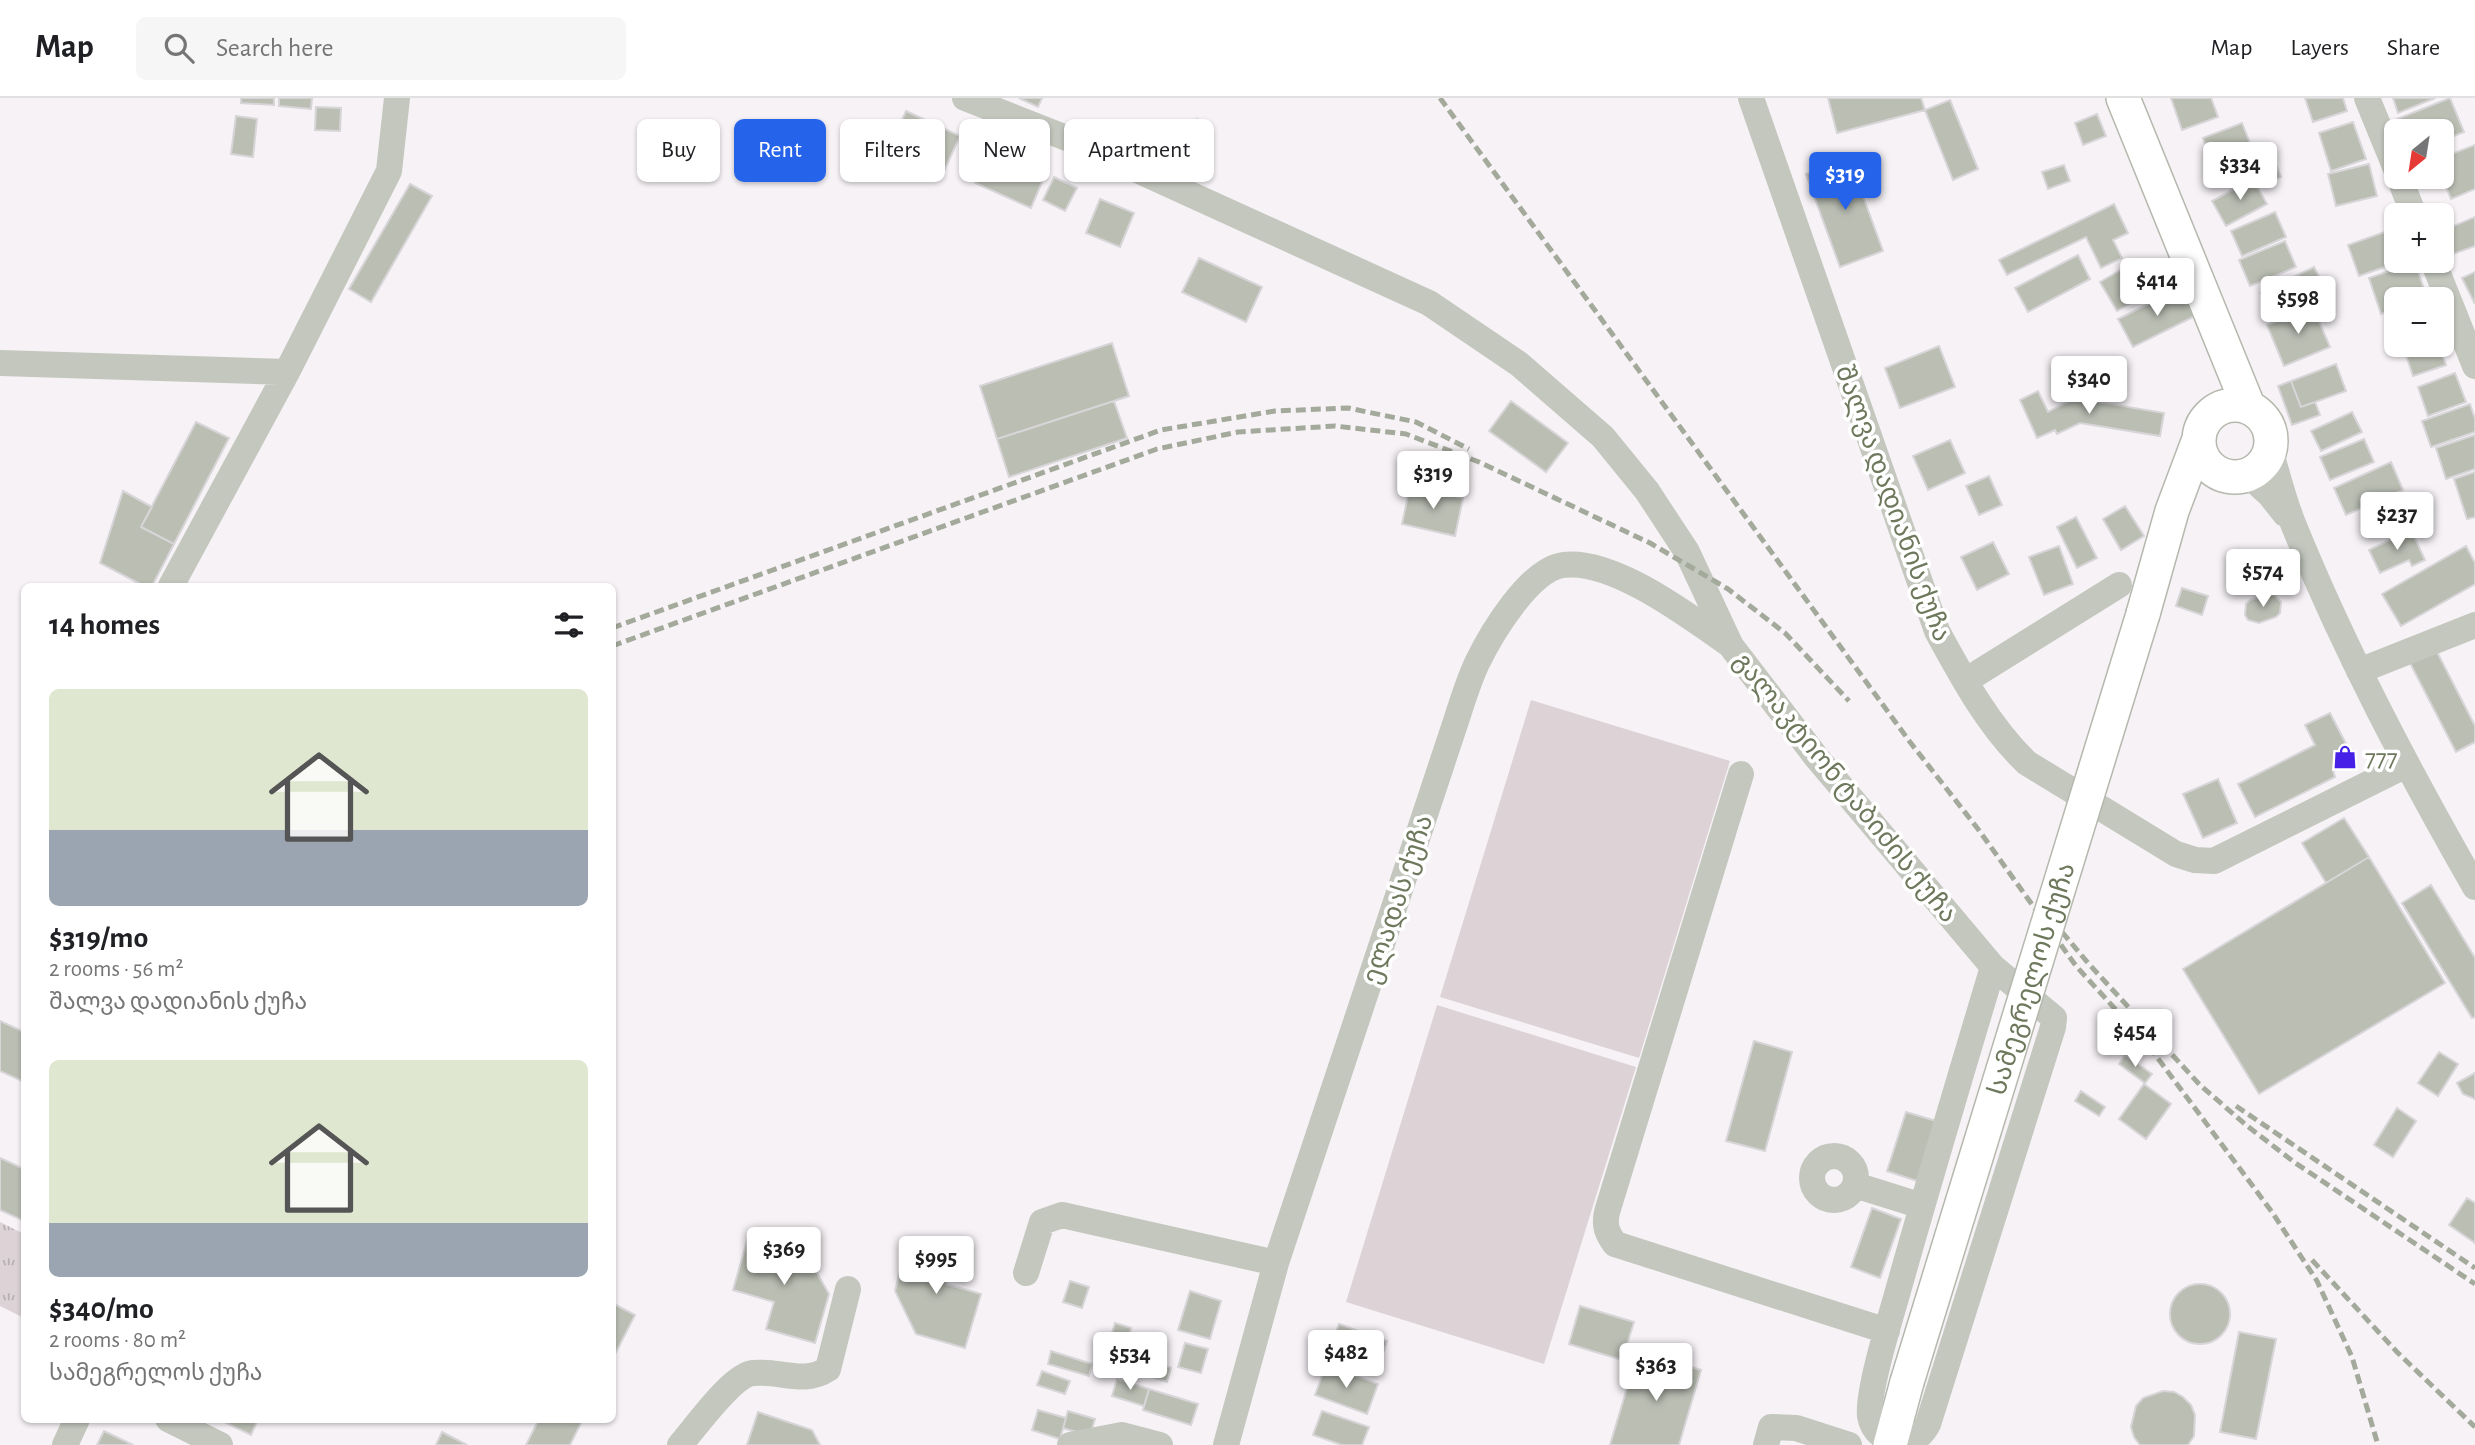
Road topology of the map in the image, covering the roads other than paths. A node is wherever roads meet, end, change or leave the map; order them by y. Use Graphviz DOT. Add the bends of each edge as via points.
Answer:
graph roads {
  1 [pos="397,98"];
  2 [pos="965,98"];
  3 [pos="1751,98"];
  4 [pos="2123,98"];
  5 [pos="2368,98"];
  6 [pos="2384,139"];
  7 [pos="2438,273"];
  8 [pos="2229,353"];
  9 [pos="0,363"];
  10 [pos="2475,366"];
  11 [pos="287,372"];
  12 [pos="2249,408"];
  13 [pos="2200,433"];
  14 [pos="2270,450"];
  15 [pos="2236,475"];
  16 [pos="2172,511"];
  17 [pos="2293,524"];
  18 [pos="173,583"];
  19 [pos="2119,584"];
  20 [pos="2475,625"];
  21 [pos="1731,646"];
  22 [pos="2359,671"];
  23 [pos="1965,681"];
  24 [pos="2406,765"];
  25 [pos="1741,774"];
  26 [pos="2475,887"];
  27 [pos="1993,967"];
  28 [pos="1855,1185"];
  29 [pos="1922,1206"];
  30 [pos="1276,1263"];
  31 [pos="1026,1273"];
  32 [pos="848,1289"];
  33 [pos="1887,1331"];
  34 [pos="75,1423"];
  35 [pos="176,1423"];
  36 [pos="1121,1440"];
  37 [pos="1890,1443"];
  38 [pos="65,1445"];
  39 [pos="220,1445"];
  40 [pos="680,1445"];
  41 [pos="1070,1445"];
  42 [pos="1160,1445"];
  43 [pos="1226,1445"];
  44 [pos="1766,1445"];
  45 [pos="1849,1445"];
  1 -- 11 [label="street" via="389,171"];
  2 -- 21 [label="street, გალაკტიონ ტაბიძის ქუჩა" via="1069,139 1429,303 1519,364 1603,437 1647,491 1687,552"];
  3 -- 23 [label="street, შალვა დადიანის ქუჩა" via="1937,631"];
  4 -- 8 [label="main road"];
  5 -- 6 [label="street"];
  7 -- 10 [label="street"];
  8 -- 12 [label="main road"];
  8 -- 13 [label="main road, სამეგრელოს ქუჩა"];
  9 -- 11 [label="street"];
  11 -- 18 [label="street"];
  12 -- 13 [label="main road" via="2221,408 2209,415"];
  12 -- 14 [label="main road" via="2267,425"];
  13 -- 15 [label="main road" via="2205,461 2213,470"];
  13 -- 16 [label="main road, სამეგრელოს ქუჩა"];
  14 -- 15 [label="main road" via="2258,469"];
  14 -- 17 [label="street"];
  15 -- 16 [label="main road"];
  15 -- 17 [label="street" via="2270,495"];
  16 -- 37 [label="main road, სამეგრელოს ქუჩა, bridge"];
  17 -- 22 [label="street"];
  19 -- 23 [label="street"];
  20 -- 22 [label="street"];
  21 -- 27 [label="street, გალაკტიონ ტაბიძის ქუჩა" via="1817,758"];
  21 -- 30 [label="street, ელადას ქუჩა" via="1650,591 1577,565 1549,569 1511,608 1491,637 1465,692"];
  22 -- 24 [label="street"];
  23 -- 24 [label="street, შალვა დადიანის ქუჩა" via="2027,763 2176,854 2195,860 2214,861"];
  24 -- 26 [label="street"];
  25 -- 33 [label="street" via="1607,1212 1607,1234 1615,1244"];
  27 -- 29 [label="street"];
  27 -- 37 [label="street, გალაკტიონ ტაბიძის ქუჩა" via="2054,1018 2053,1027 1928,1424 1908,1442"];
  28 -- 29 [label="street"];
  29 -- 33 [label="street"];
  30 -- 31 [label="street" via="1062,1215 1042,1222"];
  30 -- 43 [label="street, ელადას ქუჩა"];
  32 -- 40 [label="street" via="828,1369 818,1376 752,1373 737,1380"];
  33 -- 37 [label="street" via="1869,1414 1876,1431"];
  34 -- 38 [label="street"];
  35 -- 39 [label="street"];
  36 -- 41 [label="street"];
  36 -- 42 [label="street"];
  44 -- 45 [label="street" via="1771,1427 1796,1429"];
}
